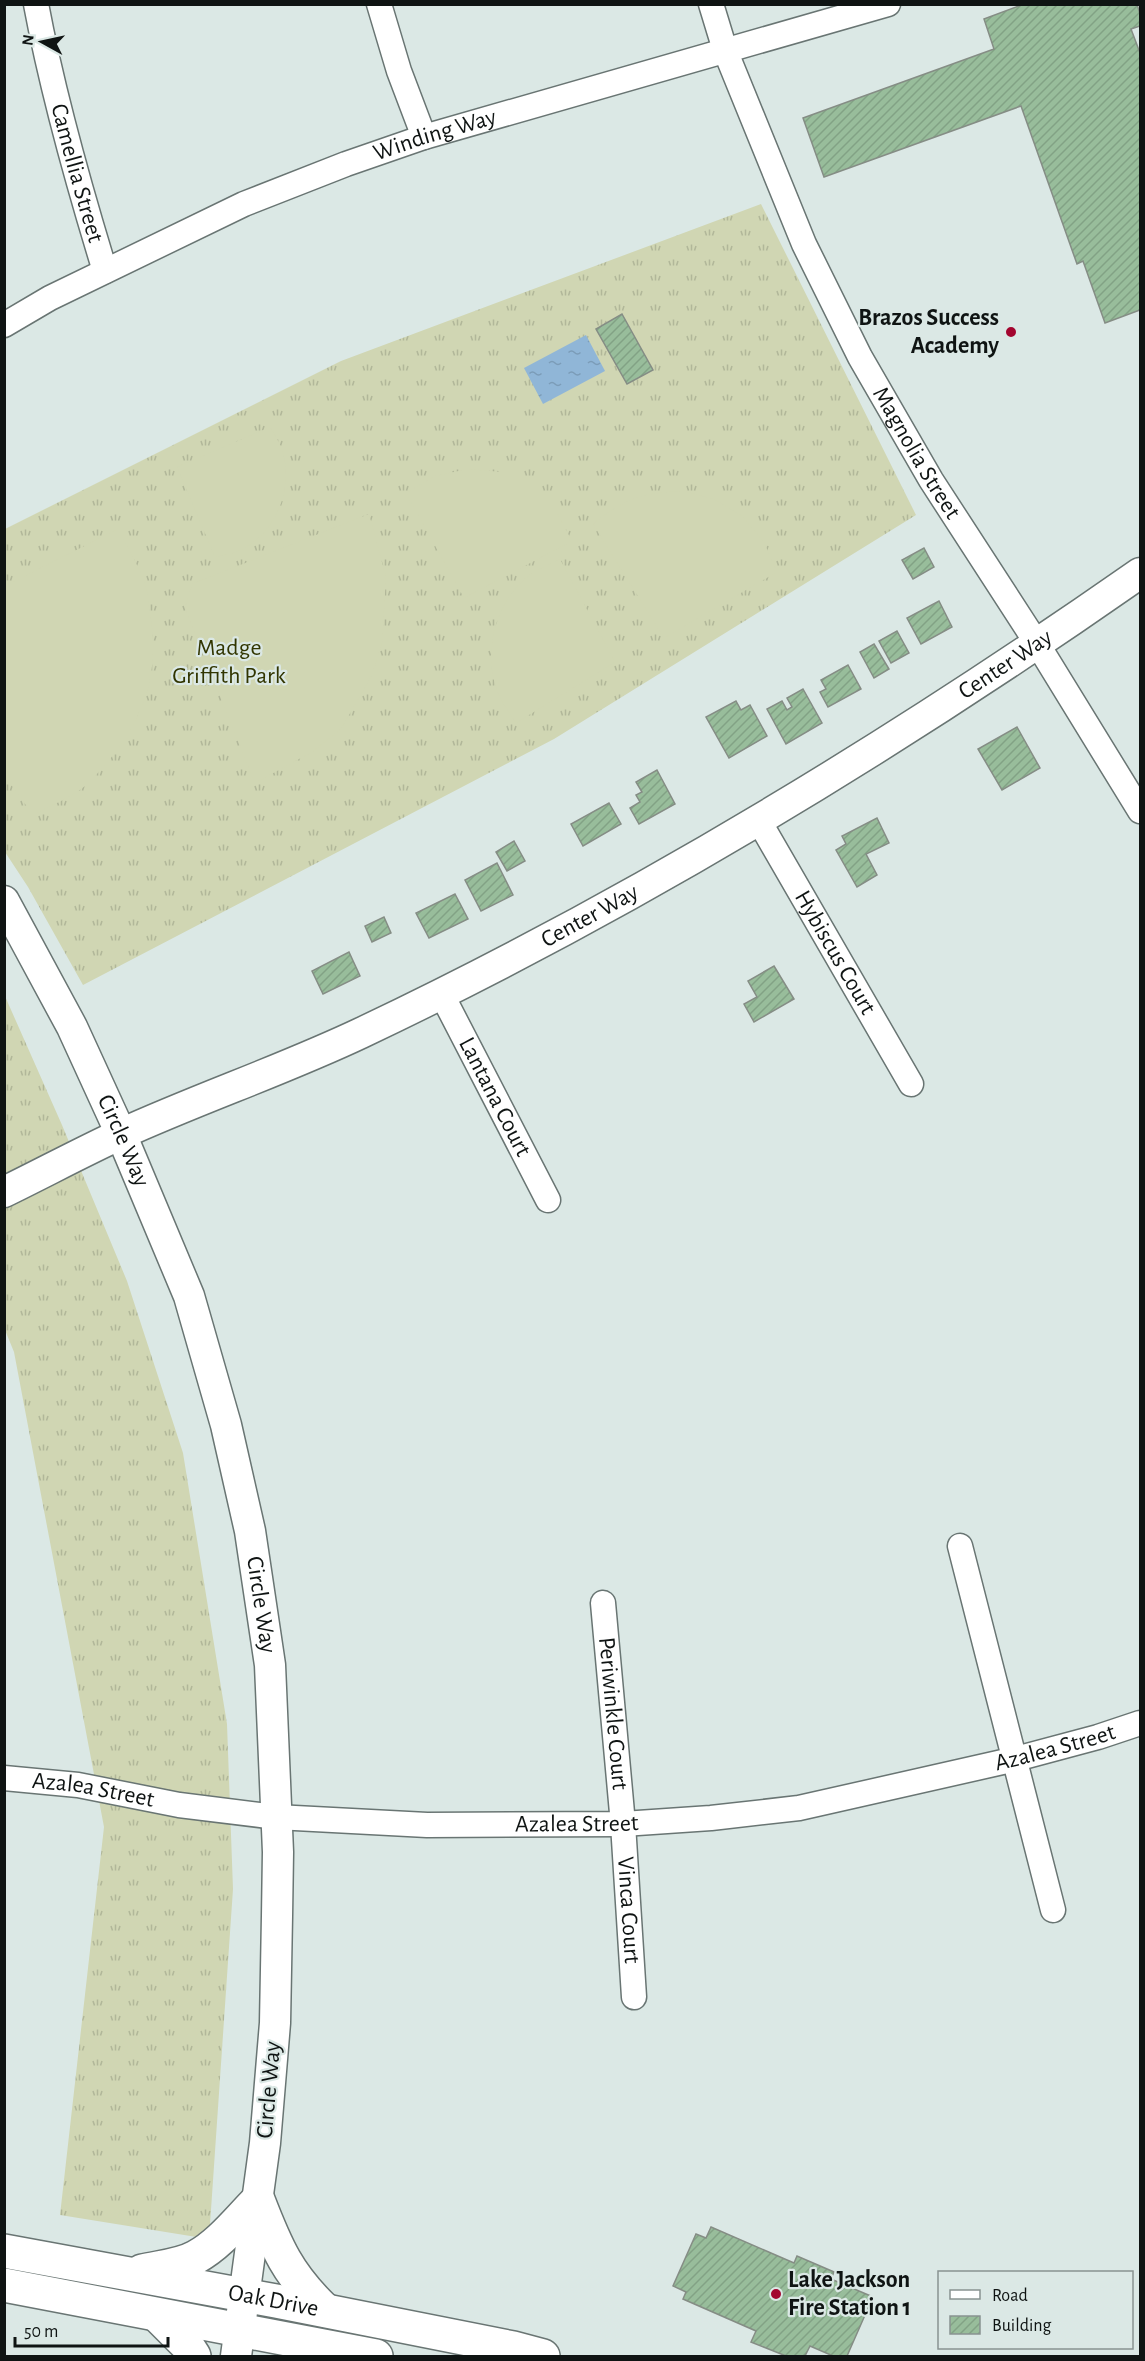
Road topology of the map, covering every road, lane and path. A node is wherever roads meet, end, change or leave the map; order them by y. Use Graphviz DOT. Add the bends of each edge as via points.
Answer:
graph roads {
  1 [pos="36,4"];
  2 [pos="379,4"];
  3 [pos="711,4"];
  4 [pos="888,4"];
  5 [pos="725,50"];
  6 [pos="424,137"];
  7 [pos="105,271"];
  8 [pos="4,325"];
  9 [pos="1140,573"];
  10 [pos="1038,645"];
  11 [pos="1140,812"];
  12 [pos="759,821"];
  13 [pos="4,901"];
  14 [pos="441,993"];
  15 [pos="911,1084"];
  16 [pos="121,1134"];
  17 [pos="4,1192"];
  18 [pos="548,1200"];
  19 [pos="960,1546"];
  20 [pos="603,1603"];
  21 [pos="1140,1722"];
  22 [pos="1016,1760"];
  23 [pos="4,1778"];
  24 [pos="276,1817"];
  25 [pos="623,1824"];
  26 [pos="1053,1910"];
  27 [pos="634,1997"];
  28 [pos="258,2200"];
  29 [pos="4,2251"];
  30 [pos="130,2273"];
  31 [pos="4,2285"];
  32 [pos="244,2295"];
  33 [pos="325,2310"];
  34 [pos="158,2315"];
  35 [pos="238,2343"];
  36 [pos="327,2353"];
  37 [pos="522,2354"];
  38 [pos="194,2356"];
  39 [pos="376,2356"];
  1 -- 7 [label="street, Camellia Street" via="83,200"];
  2 -- 6 [label="street"];
  3 -- 5 [label="street, Magnolia Street"];
  4 -- 5 [label="street, Winding Way"];
  5 -- 6 [label="street, Winding Way"];
  5 -- 10 [label="street, Magnolia Street" via="804,244 860,357 931,480"];
  6 -- 7 [label="street, Winding Way" via="244,204"];
  7 -- 8 [label="street, Winding Way"];
  9 -- 10 [label="street, Center Way"];
  10 -- 11 [label="street, Magnolia Street"];
  10 -- 12 [label="street, Center Way"];
  12 -- 14 [label="street, Center Way" via="603,909"];
  12 -- 15 [label="street, Hybiscus Court"];
  13 -- 16 [label="street, Circle Way" via="72,1026"];
  14 -- 16 [label="street, Center Way" via="277,1071"];
  14 -- 18 [label="street, Lantana Court"];
  16 -- 17 [label="street, Center Way"];
  16 -- 24 [label="street, Circle Way" via="189,1296 226,1425 250,1531 270,1665"];
  19 -- 22 [label="street"];
  20 -- 25 [label="street, Periwinkle Court"];
  21 -- 22 [label="street, Azalea Street"];
  22 -- 25 [label="street, Azalea Street" via="799,1808"];
  22 -- 26 [label="street"];
  23 -- 24 [label="street, Azalea Street" via="78,1785 179,1805"];
  24 -- 25 [label="street, Azalea Street" via="427,1825"];
  24 -- 28 [label="street, Circle Way" via="275,2023"];
  25 -- 27 [label="street, Vinca Court"];
  28 -- 30 [label="main road" via="196,2258"];
  28 -- 32 [label="street, Circle Way"];
  28 -- 33 [label="main road" via="277,2248 304,2290"];
  29 -- 30 [label="main road, Oak Drive"];
  30 -- 32 [label="main road, Oak Drive"];
  31 -- 34 [label="main road, Oak Drive"];
  32 -- 33 [label="main road, Oak Drive"];
  32 -- 35 [label="street, Circle Way"];
  33 -- 37 [label="main road, Oak Drive"];
  34 -- 35 [label="main road, Oak Drive"];
  34 -- 38 [label="main road"];
  35 -- 36 [label="main road, Oak Drive"];
  36 -- 39 [label="main road, Oak Drive"];
}
